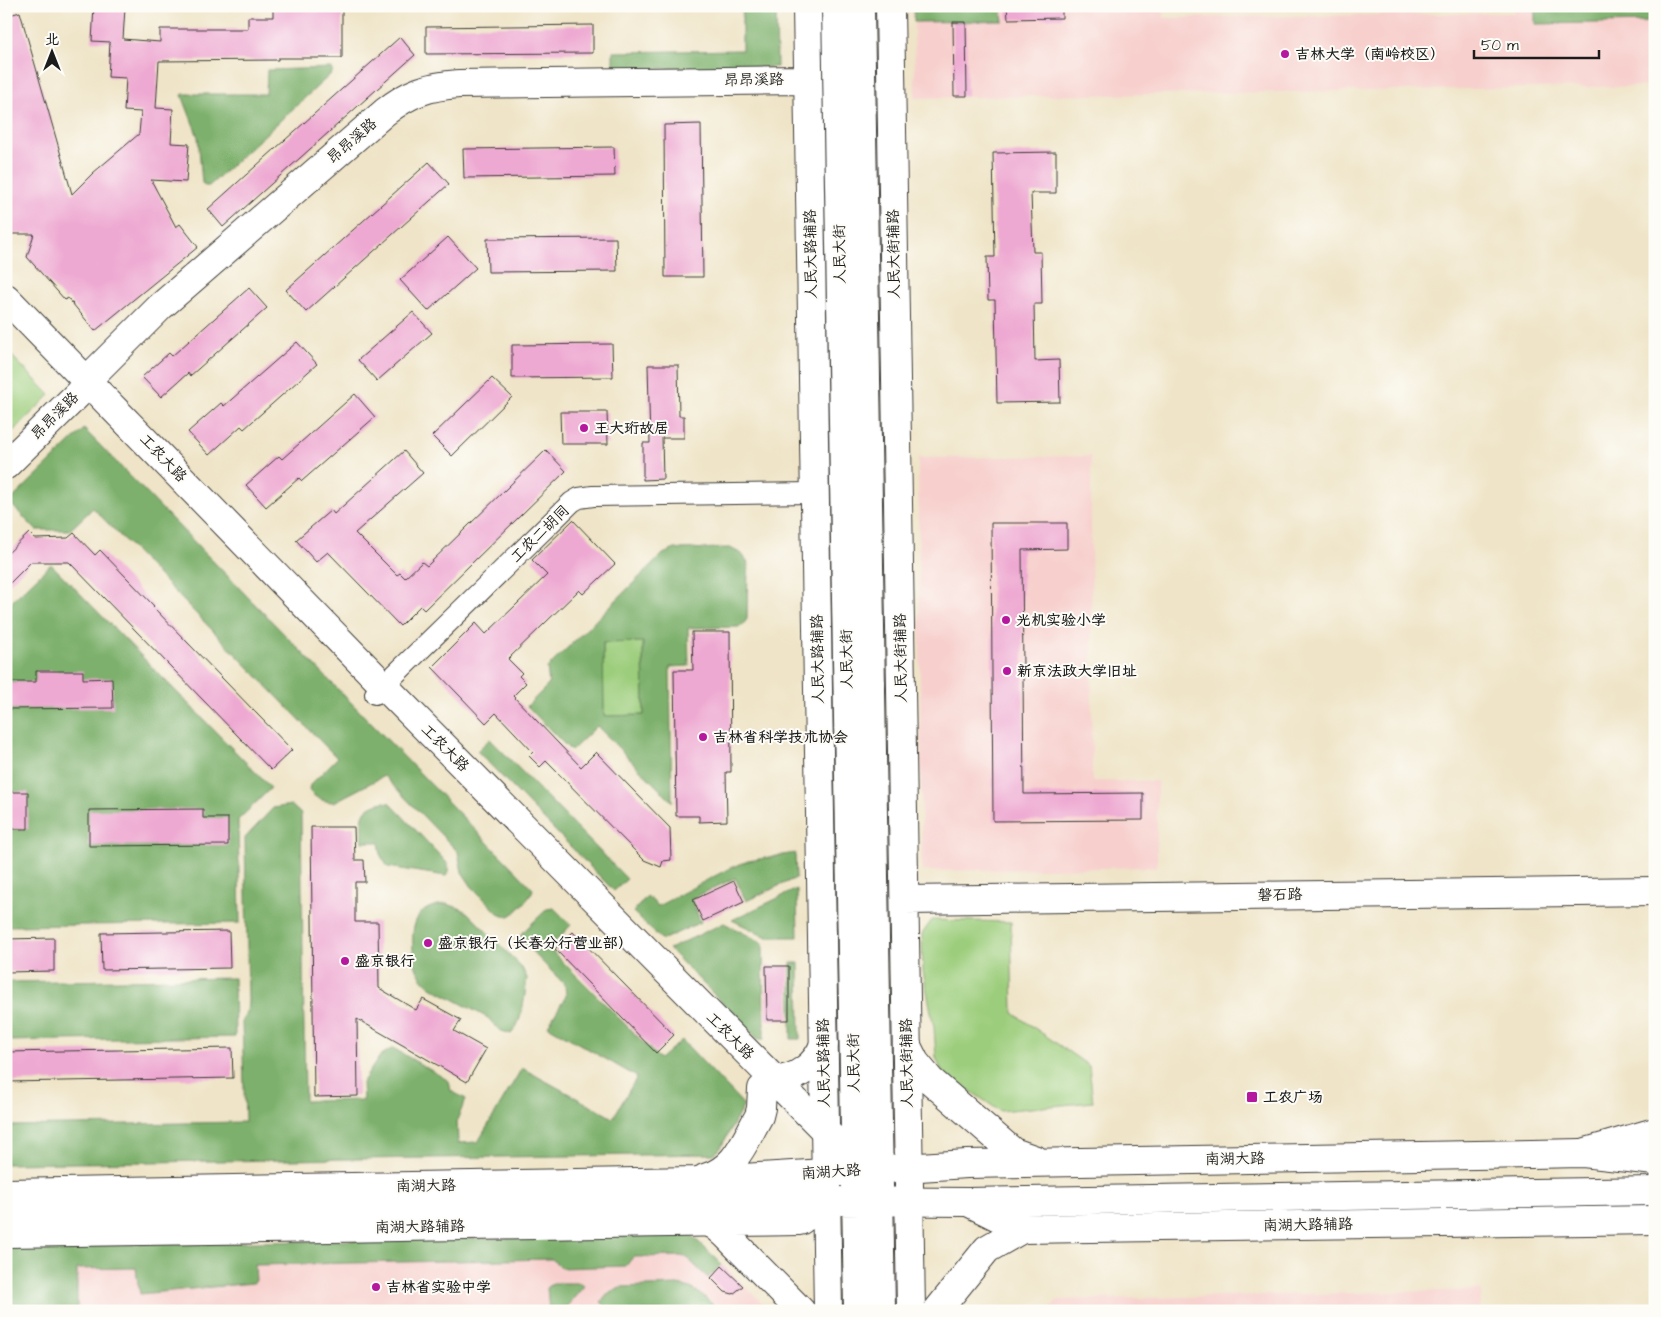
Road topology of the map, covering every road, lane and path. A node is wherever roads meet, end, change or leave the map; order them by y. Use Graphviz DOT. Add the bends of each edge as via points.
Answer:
graph roads {
  1 [pos="807,6"];
  2 [pos="836,6"];
  3 [pos="860,6"];
  4 [pos="890,6"];
  5 [pos="808,80"];
  6 [pos="6,298"];
  7 [pos="6,318"];
  8 [pos="83,387"];
  9 [pos="6,465"];
  10 [pos="815,493"];
  11 [pos="380,690"];
  12 [pos="1655,891"];
  13 [pos="905,900"];
  14 [pos="824,1044"];
  15 [pos="907,1046"];
  16 [pos="768,1084"];
  17 [pos="1655,1132"];
  18 [pos="1584,1153"];
  19 [pos="1655,1161"];
  20 [pos="1048,1162"];
  21 [pos="846,1163"];
  22 [pos="909,1167"];
  23 [pos="696,1181"];
  24 [pos="1655,1191"];
  25 [pos="6,1193"];
  26 [pos="826,1201"];
  27 [pos="868,1202"];
  28 [pos="909,1202"];
  29 [pos="968,1202"];
  30 [pos="6,1213"];
  31 [pos="1655,1220"];
  32 [pos="709,1223"];
  33 [pos="1022,1229"];
  34 [pos="6,1233"];
  35 [pos="801,1311"];
  36 [pos="828,1311"];
  37 [pos="858,1311"];
  38 [pos="881,1311"];
  39 [pos="911,1311"];
  40 [pos="937,1311"];
  1 -- 5 [label="main road, 人民大路辅路"];
  2 -- 21 [label="main road, 人民大街"];
  3 -- 21 [label="main road, 人民大街"];
  4 -- 13 [label="main road, 人民大街辅路"];
  5 -- 8 [label="main road, 昂昂溪路" via="459,84 414,93 385,112 160,307"];
  5 -- 10 [label="main road, 人民大路辅路"];
  6 -- 8 [label="main road, 工农大路"];
  7 -- 8 [label="main road, 工农大路"];
  8 -- 9 [label="main road, 昂昂溪路"];
  8 -- 11 [label="main road, 工农大路"];
  10 -- 11 [label="street, 工农二胡同" via="578,498"];
  10 -- 14 [label="main road, 人民大路辅路"];
  11 -- 16 [label="main road, 工农大路"];
  12 -- 13 [label="main road, 磐石路"];
  13 -- 15 [label="main road, 人民大街辅路"];
  14 -- 16 [label="main road" via="820,1055 803,1070 790,1079"];
  14 -- 21 [label="main road, 人民大路辅路"];
  15 -- 20 [label="main road" via="930,1080 1013,1152"];
  15 -- 22 [label="main road, 人民大街辅路"];
  16 -- 21 [label="main road, 工农大路"];
  16 -- 23 [label="main road" via="759,1116 735,1160 716,1175"];
  17 -- 18 [label="main road"];
  18 -- 19 [label="main road, 南湖大路"];
  18 -- 20 [label="main road, 南湖大路"];
  20 -- 22 [label="main road, 南湖大路"];
  21 -- 22 [label="main road, 南湖大路"];
  21 -- 23 [label="main road, 南湖大路"];
  21 -- 26 [label="main road, 人民大路辅路"];
  21 -- 27 [label="main road, 工农大路"];
  22 -- 28 [label="main road, 人民大街辅路"];
  23 -- 25 [label="main road, 南湖大路"];
  24 -- 29 [label="main road, 南湖大路"];
  26 -- 27 [label="main road, 南湖大路"];
  26 -- 30 [label="main road, 南湖大路"];
  26 -- 32 [label="main road, 南湖大路辅路" via="800,1221"];
  26 -- 36 [label="main road, 人民大路辅路"];
  27 -- 28 [label="main road, 南湖大路"];
  27 -- 37 [label="main road"];
  27 -- 38 [label="main road"];
  28 -- 29 [label="main road, 南湖大路"];
  28 -- 39 [label="main road, 人民大街辅路"];
  29 -- 33 [label="main road, 南湖大路辅路"];
  31 -- 33 [label="main road, 南湖大路辅路"];
  32 -- 34 [label="main road, 南湖大路辅路"];
  32 -- 35 [label="main road" via="716,1226"];
  33 -- 40 [label="main road" via="987,1250"];
}
